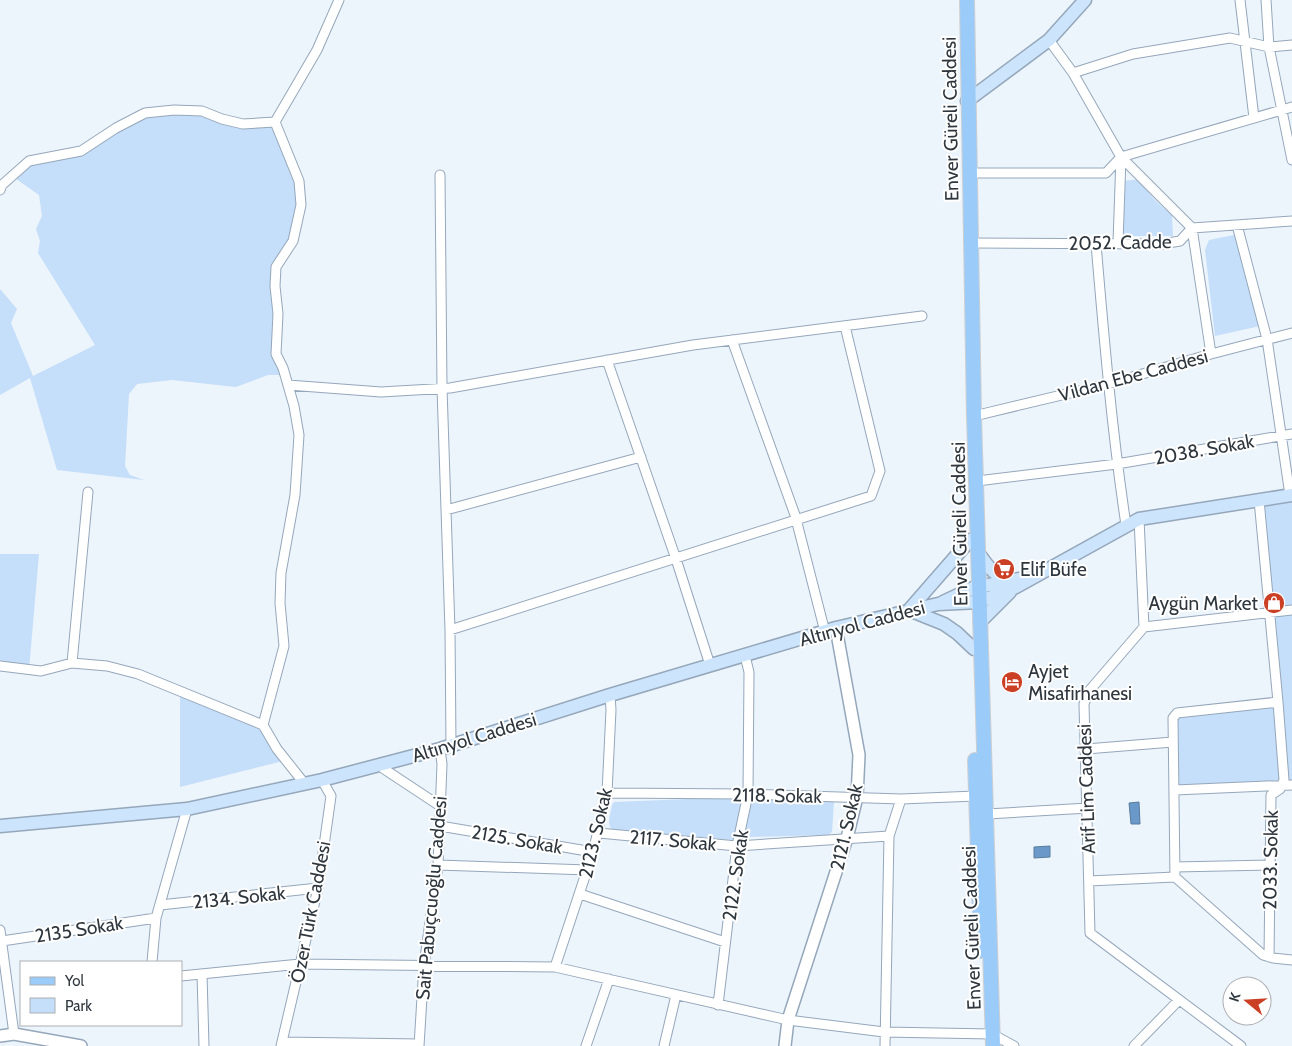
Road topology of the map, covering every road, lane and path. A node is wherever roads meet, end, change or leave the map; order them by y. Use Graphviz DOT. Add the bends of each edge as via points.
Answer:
graph roads {
  1 [pos="339,0"];
  2 [pos="958,0"];
  3 [pos="967,0"];
  4 [pos="1085,0"];
  5 [pos="1240,0"];
  6 [pos="1266,0"];
  7 [pos="1049,40"];
  8 [pos="1245,41"];
  9 [pos="1292,45"];
  10 [pos="1269,47"];
  11 [pos="1073,74"];
  12 [pos="967,102"];
  13 [pos="1292,106"];
  14 [pos="1281,110"];
  15 [pos="1254,118"];
  16 [pos="275,122"];
  17 [pos="1121,157"];
  18 [pos="1292,160"];
  19 [pos="970,174"];
  20 [pos="440,175"];
  21 [pos="0,190"];
  22 [pos="1292,222"];
  23 [pos="1237,225"];
  24 [pos="1192,228"];
  25 [pos="972,243"];
  26 [pos="1118,243"];
  27 [pos="1096,244"];
  28 [pos="922,316"];
  29 [pos="845,326"];
  30 [pos="1292,335"];
  31 [pos="1267,339"];
  32 [pos="732,340"];
  33 [pos="1211,354"];
  34 [pos="607,360"];
  35 [pos="1108,384"];
  36 [pos="288,385"];
  37 [pos="442,388"];
  38 [pos="974,416"];
  39 [pos="1292,434"];
  40 [pos="1282,435"];
  41 [pos="641,457"];
  42 [pos="1117,464"];
  43 [pos="977,480"];
  44 [pos="88,492"];
  45 [pos="1291,495"];
  46 [pos="1259,500"];
  47 [pos="446,510"];
  48 [pos="1139,519"];
  49 [pos="796,520"];
  50 [pos="1126,525"];
  51 [pos="970,540"];
  52 [pos="979,554"];
  53 [pos="676,559"];
  54 [pos="1017,583"];
  55 [pos="976,587"];
  56 [pos="976,603"];
  57 [pos="938,604"];
  58 [pos="909,610"];
  59 [pos="1292,610"];
  60 [pos="1270,612"];
  61 [pos="980,622"];
  62 [pos="1144,627"];
  63 [pos="450,630"];
  64 [pos="830,630"];
  65 [pos="974,649"];
  66 [pos="745,656"];
  67 [pos="72,663"];
  68 [pos="710,665"];
  69 [pos="0,666"];
  70 [pos="610,695"];
  71 [pos="1278,702"];
  72 [pos="263,725"];
  73 [pos="1173,742"];
  74 [pos="446,747"];
  75 [pos="1086,749"];
  76 [pos="378,764"];
  77 [pos="322,780"];
  78 [pos="304,783"];
  79 [pos="1287,785"];
  80 [pos="1175,790"];
  81 [pos="607,793"];
  82 [pos="748,794"];
  83 [pos="976,796"];
  84 [pos="857,797"];
  85 [pos="901,799"];
  86 [pos="440,806"];
  87 [pos="1088,808"];
  88 [pos="187,809"];
  89 [pos="986,814"];
  90 [pos="0,826"];
  91 [pos="440,826"];
  92 [pos="599,833"];
  93 [pos="889,836"];
  94 [pos="847,838"];
  95 [pos="737,846"];
  96 [pos="593,852"];
  97 [pos="438,865"];
  98 [pos="1270,865"];
  99 [pos="1175,867"];
  100 [pos="588,870"];
  101 [pos="1175,877"];
  102 [pos="1089,881"];
  103 [pos="318,888"];
  104 [pos="580,894"];
  105 [pos="160,905"];
  106 [pos="156,918"];
  107 [pos="0,930"];
  108 [pos="2,941"];
  109 [pos="725,942"];
  110 [pos="2,951"];
  111 [pos="1268,957"];
  112 [pos="1292,960"];
  113 [pos="152,961"];
  114 [pos="300,964"];
  115 [pos="424,965"];
  116 [pos="555,967"];
  117 [pos="202,974"];
  118 [pos="182,976"];
  119 [pos="609,979"];
  120 [pos="676,995"];
  121 [pos="1179,1000"];
  122 [pos="718,1005"];
  123 [pos="788,1020"];
  124 [pos="884,1032"];
  125 [pos="14,1034"];
  126 [pos="0,1036"];
  127 [pos="988,1040"];
  128 [pos="282,1044"];
  129 [pos="419,1045"];
  130 [pos="81,1046"];
  131 [pos="204,1046"];
  132 [pos="586,1046"];
  133 [pos="664,1046"];
  134 [pos="785,1046"];
  135 [pos="885,1046"];
  136 [pos="1014,1046"];
  137 [pos="1134,1046"];
  138 [pos="1241,1046"];
  1 -- 16 [label="street" via="317,50"];
  2 -- 51 [label="main road, Enver Güreli Caddesi"];
  3 -- 12 [label="main road, Enver Güreli Caddesi"];
  4 -- 7 [label="main road"];
  5 -- 8 [label="street"];
  6 -- 10 [label="street"];
  7 -- 11 [label="street"];
  7 -- 12 [label="main road"];
  8 -- 10 [label="street"];
  8 -- 11 [label="street" via="1230,38 1133,54"];
  8 -- 15 [label="street"];
  9 -- 10 [label="street"];
  10 -- 14 [label="street"];
  11 -- 17 [label="street"];
  12 -- 19 [label="main road, Enver Güreli Caddesi"];
  13 -- 14 [label="street"];
  14 -- 15 [label="street"];
  14 -- 18 [label="street"];
  15 -- 17 [label="street"];
  16 -- 21 [label="street" via="243,124 202,111 145,114 81,151 29,161"];
  16 -- 36 [label="street" via="298,181 301,205 293,241 276,267 276,354"];
  17 -- 19 [label="street" via="1106,173"];
  17 -- 24 [label="street"];
  17 -- 26 [label="street"];
  19 -- 25 [label="main road, Enver Güreli Caddesi"];
  20 -- 37 [label="street, Sait Pabuçcuoğlu Caddesi"];
  22 -- 23 [label="street, 2052. Cadde"];
  23 -- 24 [label="street, 2052. Cadde"];
  23 -- 31 [label="street"];
  24 -- 26 [label="street, 2052. Cadde" via="1180,241"];
  24 -- 33 [label="street"];
  25 -- 27 [label="street, 2052. Cadde"];
  25 -- 38 [label="main road, Enver Güreli Caddesi"];
  26 -- 27 [label="street, 2052. Cadde"];
  27 -- 35 [label="street"];
  28 -- 29 [label="street"];
  29 -- 32 [label="street"];
  29 -- 49 [label="street" via="880,471 870,496"];
  30 -- 31 [label="street, Vildan Ebe Caddesi"];
  31 -- 33 [label="street, Vildan Ebe Caddesi"];
  31 -- 40 [label="street"];
  32 -- 34 [label="street"];
  32 -- 49 [label="street"];
  33 -- 35 [label="street, Vildan Ebe Caddesi"];
  34 -- 37 [label="street"];
  34 -- 41 [label="street"];
  35 -- 38 [label="street, Vildan Ebe Caddesi"];
  35 -- 42 [label="street"];
  36 -- 37 [label="street" via="381,392"];
  36 -- 72 [label="street" via="299,435 295,496 281,573 284,646"];
  37 -- 47 [label="street, Sait Pabuçcuoğlu Caddesi"];
  38 -- 43 [label="main road, Enver Güreli Caddesi"];
  39 -- 40 [label="street, 2038. Sokak"];
  40 -- 42 [label="street, 2038. Sokak"];
  40 -- 45 [label="street"];
  41 -- 47 [label="street"];
  41 -- 53 [label="street"];
  42 -- 43 [label="street, 2038. Sokak"];
  42 -- 50 [label="street"];
  43 -- 52 [label="main road, Enver Güreli Caddesi"];
  44 -- 67 [label="street"];
  45 -- 46 [label="main road"];
  46 -- 48 [label="main road"];
  46 -- 60 [label="street, 2033. Sokak"];
  47 -- 63 [label="street, Sait Pabuçcuoğlu Caddesi"];
  48 -- 50 [label="main road"];
  48 -- 62 [label="street"];
  49 -- 53 [label="street"];
  49 -- 64 [label="street"];
  50 -- 54 [label="main road" via="1038,576"];
  51 -- 55 [label="main road, Enver Güreli Caddesi"];
  51 -- 58 [label="main road"];
  52 -- 54 [label="main road" via="997,576"];
  52 -- 55 [label="main road, Enver Güreli Caddesi"];
  53 -- 63 [label="street"];
  53 -- 68 [label="street"];
  54 -- 55 [label="main road"];
  54 -- 56 [label="main road"];
  54 -- 61 [label="main road"];
  55 -- 56 [label="main road, Enver Güreli Caddesi"];
  55 -- 57 [label="main road"];
  56 -- 57 [label="main road"];
  56 -- 61 [label="main road, Enver Güreli Caddesi"];
  56 -- 65 [label="main road, Enver Güreli Caddesi"];
  57 -- 58 [label="main road, Altınyol Caddesi"];
  58 -- 64 [label="main road, Altınyol Caddesi"];
  58 -- 65 [label="main road" via="944,624"];
  59 -- 60 [label="street"];
  60 -- 62 [label="street"];
  60 -- 71 [label="street, 2033. Sokak"];
  61 -- 89 [label="main road, Enver Güreli Caddesi"];
  62 -- 75 [label="street, Arif Lim Caddesi" via="1084,698"];
  63 -- 74 [label="street, Sait Pabuçcuoğlu Caddesi"];
  64 -- 66 [label="main road, Altınyol Caddesi"];
  64 -- 84 [label="street, 2121. Sokak" via="859,755"];
  65 -- 83 [label="main road, Enver Güreli Caddesi"];
  66 -- 68 [label="main road, Altınyol Caddesi"];
  66 -- 82 [label="street, 2122. Sokak" via="749,672"];
  67 -- 69 [label="street" via="41,671"];
  67 -- 72 [label="street" via="107,666 138,674"];
  68 -- 70 [label="main road, Altınyol Caddesi"];
  70 -- 74 [label="main road, Altınyol Caddesi"];
  70 -- 81 [label="street, 2123. Sokak"];
  71 -- 73 [label="street" via="1177,713 1173,718"];
  71 -- 79 [label="street, 2033. Sokak"];
  72 -- 78 [label="street"];
  73 -- 75 [label="street"];
  73 -- 80 [label="street"];
  74 -- 76 [label="main road, Altınyol Caddesi"];
  74 -- 86 [label="street, Sait Pabuçcuoğlu Caddesi"];
  75 -- 87 [label="street, Arif Lim Caddesi"];
  76 -- 77 [label="main road, Altınyol Caddesi"];
  76 -- 86 [label="street"];
  77 -- 78 [label="main road, Altınyol Caddesi"];
  77 -- 103 [label="street, Özer Türk Caddesi" via="331,796"];
  78 -- 88 [label="main road, Altınyol Caddesi"];
  79 -- 80 [label="street"];
  79 -- 98 [label="street, 2033. Sokak" via="1271,795"];
  80 -- 99 [label="street"];
  81 -- 82 [label="street, 2118. Sokak"];
  81 -- 92 [label="street, 2123. Sokak"];
  82 -- 84 [label="street, 2118. Sokak"];
  82 -- 95 [label="street, 2122. Sokak"];
  83 -- 85 [label="street, 2118. Sokak"];
  83 -- 127 [label="main road, Enver Güreli Caddesi"];
  84 -- 85 [label="street, 2118. Sokak"];
  84 -- 94 [label="street, 2121. Sokak"];
  85 -- 93 [label="street"];
  86 -- 91 [label="street, Sait Pabuçcuoğlu Caddesi"];
  87 -- 89 [label="street"];
  87 -- 102 [label="street, Arif Lim Caddesi"];
  88 -- 90 [label="main road, Altınyol Caddesi"];
  88 -- 105 [label="street"];
  89 -- 127 [label="main road, Enver Güreli Caddesi"];
  91 -- 96 [label="street, 2125. Sokak"];
  91 -- 97 [label="street, Sait Pabuçcuoğlu Caddesi"];
  92 -- 95 [label="street, 2117. Sokak"];
  92 -- 96 [label="street, 2123. Sokak"];
  93 -- 94 [label="street, 2117. Sokak"];
  93 -- 124 [label="street"];
  94 -- 95 [label="street, 2117. Sokak"];
  94 -- 123 [label="street, 2121. Sokak"];
  95 -- 109 [label="street, 2122. Sokak"];
  96 -- 100 [label="street, 2123. Sokak"];
  97 -- 100 [label="street"];
  97 -- 115 [label="street, Sait Pabuçcuoğlu Caddesi"];
  98 -- 99 [label="street"];
  98 -- 111 [label="street, 2033. Sokak"];
  99 -- 101 [label="street"];
  100 -- 104 [label="street, 2123. Sokak"];
  101 -- 102 [label="street"];
  101 -- 111 [label="street"];
  102 -- 121 [label="street, Arif Lim Caddesi" via="1089,930 1092,936"];
  103 -- 105 [label="street, 2134. Sokak"];
  103 -- 114 [label="street, Özer Türk Caddesi"];
  104 -- 109 [label="street"];
  104 -- 116 [label="street, 2123. Sokak"];
  105 -- 106 [label="street"];
  106 -- 108 [label="street, 2135 Sokak"];
  106 -- 113 [label="street"];
  107 -- 108 [label="street"];
  108 -- 110 [label="street"];
  109 -- 122 [label="street, 2122. Sokak"];
  110 -- 125 [label="street"];
  111 -- 112 [label="street"];
  114 -- 115 [label="street"];
  114 -- 117 [label="street"];
  114 -- 128 [label="street, Özer Türk Caddesi"];
  115 -- 116 [label="street"];
  115 -- 129 [label="street, Sait Pabuçcuoğlu Caddesi"];
  116 -- 119 [label="street"];
  117 -- 118 [label="street"];
  117 -- 131 [label="street"];
  119 -- 120 [label="street"];
  119 -- 132 [label="street"];
  120 -- 122 [label="street"];
  120 -- 133 [label="street"];
  121 -- 137 [label="street"];
  121 -- 138 [label="street, Arif Lim Caddesi"];
  122 -- 123 [label="street"];
  123 -- 124 [label="street"];
  123 -- 134 [label="street, 2121. Sokak"];
  124 -- 127 [label="street"];
  124 -- 135 [label="street"];
  125 -- 126 [label="street"];
  125 -- 130 [label="street"];
  127 -- 136 [label="street"];
  128 -- 129 [label="street"];
}
